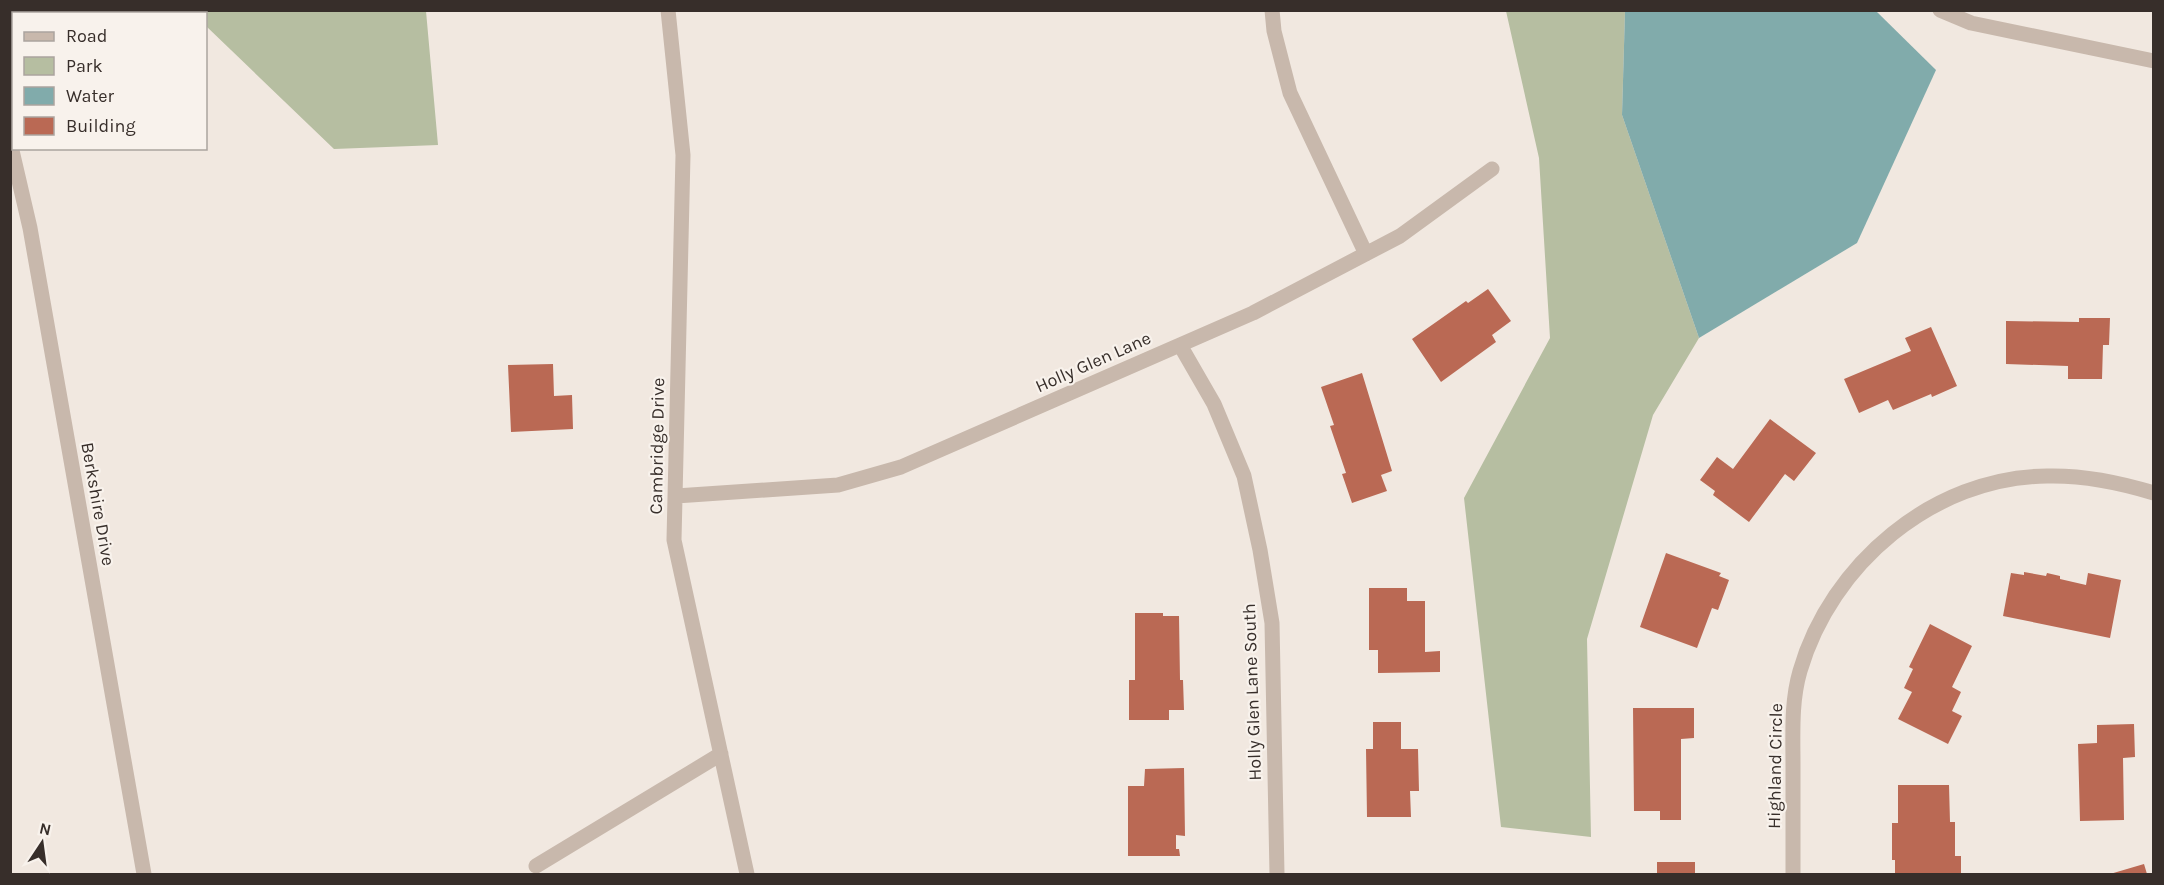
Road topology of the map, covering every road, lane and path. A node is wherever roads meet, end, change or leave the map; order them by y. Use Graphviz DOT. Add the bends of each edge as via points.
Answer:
graph roads {
  1 [pos="668,10"];
  2 [pos="1272,10"];
  3 [pos="1940,10"];
  4 [pos="2154,61"];
  5 [pos="10,142"];
  6 [pos="1492,169"];
  7 [pos="1366,254"];
  8 [pos="1180,345"];
  9 [pos="2154,493"];
  10 [pos="676,496"];
  11 [pos="721,754"];
  12 [pos="536,866"];
  13 [pos="144,874"];
  14 [pos="747,874"];
  15 [pos="1277,874"];
  16 [pos="1793,874"];
  1 -- 10 [label="street, Cambridge Drive" via="683,155"];
  2 -- 7 [label="street" via="1290,93"];
  3 -- 4 [label="street" via="1971,23"];
  5 -- 13 [label="street, Berkshire Drive" via="30,228"];
  6 -- 7 [label="street, Holly Glen Lane" via="1400,236"];
  7 -- 8 [label="street, Holly Glen Lane" via="1253,313"];
  8 -- 10 [label="street, Holly Glen Lane" via="901,467 838,485"];
  8 -- 15 [label="street, Holly Glen Lane South" via="1214,405 1244,476 1260,550 1272,622"];
  9 -- 16 [label="street, Highland Circle" via="2102,478 2046,476 1990,484 1914,518 1851,573 1820,620 1809,645 1793,705"];
  10 -- 11 [label="street, Cambridge Drive" via="675,540"];
  11 -- 12 [label="street"];
  11 -- 14 [label="street, Cambridge Drive"];
}
